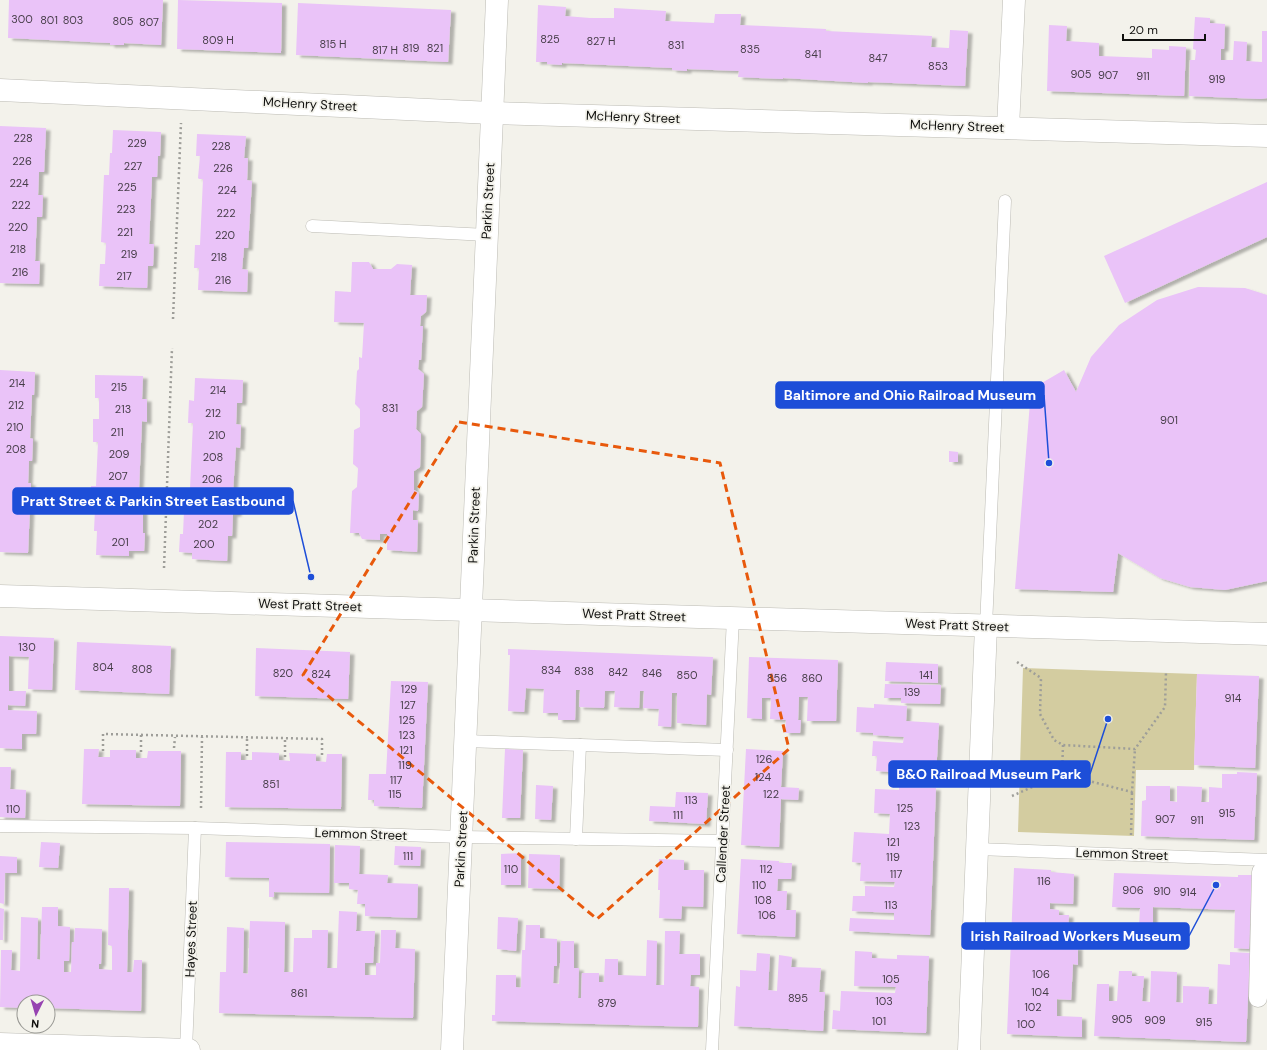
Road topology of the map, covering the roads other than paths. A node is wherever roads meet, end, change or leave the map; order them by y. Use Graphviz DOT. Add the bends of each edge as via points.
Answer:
graph roads {
  1 [pos="497,0"];
  2 [pos="1014,0"];
  3 [pos="0,90"];
  4 [pos="492,113"];
  5 [pos="1008,128"];
  6 [pos="1267,136"];
  7 [pos="1005,201"];
  8 [pos="312,226"];
  9 [pos="487,235"];
  10 [pos="0,596"];
  11 [pos="471,610"];
  12 [pos="733,618"];
  13 [pos="986,626"];
  14 [pos="1267,634"];
  15 [pos="465,741"];
  16 [pos="580,745"];
  17 [pos="727,750"];
  18 [pos="0,826"];
  19 [pos="195,828"];
  20 [pos="461,837"];
  21 [pos="576,839"];
  22 [pos="723,842"];
  23 [pos="977,849"];
  24 [pos="1264,866"];
  25 [pos="1258,998"];
  26 [pos="0,1044"];
  27 [pos="188,1050"];
  28 [pos="452,1050"];
  29 [pos="712,1050"];
  30 [pos="969,1050"];
  1 -- 4 [label="street, Parkin Street"];
  2 -- 5 [label="street"];
  3 -- 4 [label="street, McHenry Street"];
  4 -- 5 [label="street, McHenry Street"];
  4 -- 9 [label="street, Parkin Street"];
  5 -- 6 [label="street, McHenry Street"];
  7 -- 13 [label="lane"];
  8 -- 9 [label="lane"];
  9 -- 11 [label="street, Parkin Street"];
  10 -- 11 [label="street, West Pratt Street"];
  11 -- 12 [label="street, West Pratt Street"];
  11 -- 15 [label="street, Parkin Street"];
  12 -- 13 [label="street, West Pratt Street"];
  12 -- 17 [label="lane, Callender Street"];
  13 -- 14 [label="street, West Pratt Street"];
  13 -- 23 [label="street"];
  15 -- 16 [label="lane"];
  15 -- 20 [label="street, Parkin Street"];
  16 -- 17 [label="lane"];
  16 -- 21 [label="lane"];
  17 -- 22 [label="lane, Callender Street"];
  18 -- 19 [label="lane, Lemmon Street"];
  19 -- 20 [label="lane, Lemmon Street"];
  19 -- 27 [label="lane, Hayes Street"];
  20 -- 21 [label="lane, Lemmon Street"];
  20 -- 28 [label="street, Parkin Street"];
  21 -- 22 [label="lane, Lemmon Street"];
  22 -- 29 [label="lane, Callender Street"];
  23 -- 24 [label="lane, Lemmon Street"];
  23 -- 30 [label="street"];
  24 -- 25 [label="street"];
  26 -- 27 [label="street"];
}
